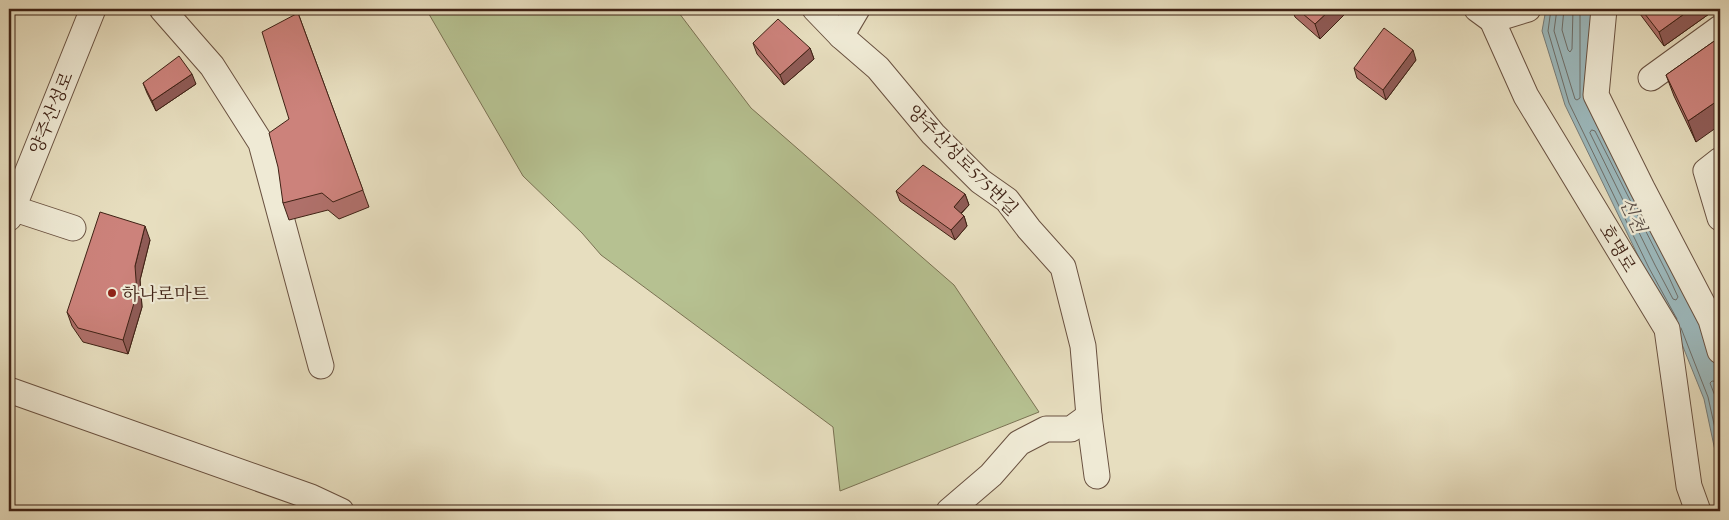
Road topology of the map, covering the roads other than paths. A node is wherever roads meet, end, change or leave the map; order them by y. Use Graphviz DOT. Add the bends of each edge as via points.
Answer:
graph roads {
  1 [pos="93,9"];
  2 [pos="162,9"];
  3 [pos="815,9"];
  4 [pos="857,9"];
  5 [pos="1528,9"];
  6 [pos="1604,9"];
  7 [pos="1484,14"];
  8 [pos="1720,28"];
  9 [pos="841,36"];
  10 [pos="1650,78"];
  11 [pos="1720,160"];
  12 [pos="10,211"];
  13 [pos="1720,218"];
  14 [pos="74,228"];
  15 [pos="1720,352"];
  16 [pos="321,366"];
  17 [pos="9,390"];
  18 [pos="1089,416"];
  19 [pos="1097,476"];
  20 [pos="341,511"];
  21 [pos="950,511"];
  22 [pos="1698,511"];
  1 -- 12 [label="street, 양주산성로"];
  2 -- 16 [label="street" via="212,66 261,143"];
  3 -- 9 [label="street, 양주산성로575번길"];
  4 -- 9 [label="street"];
  5 -- 7 [label="street"];
  6 -- 15 [label="street" via="1596,95 1711,320"];
  7 -- 22 [label="street, 호명로" via="1526,96 1667,329 1690,486"];
  8 -- 10 [label="street"];
  9 -- 18 [label="street, 양주산성로575번길" via="878,68 932,134 1007,200 1063,267 1083,346"];
  11 -- 13 [label="street" via="1706,171"];
  12 -- 14 [label="street"];
  17 -- 20 [label="street" via="310,497"];
  18 -- 19 [label="street, 양주산성로575번길"];
  18 -- 21 [label="street" via="1071,428 1046,430 1019,443 991,475"];
}
